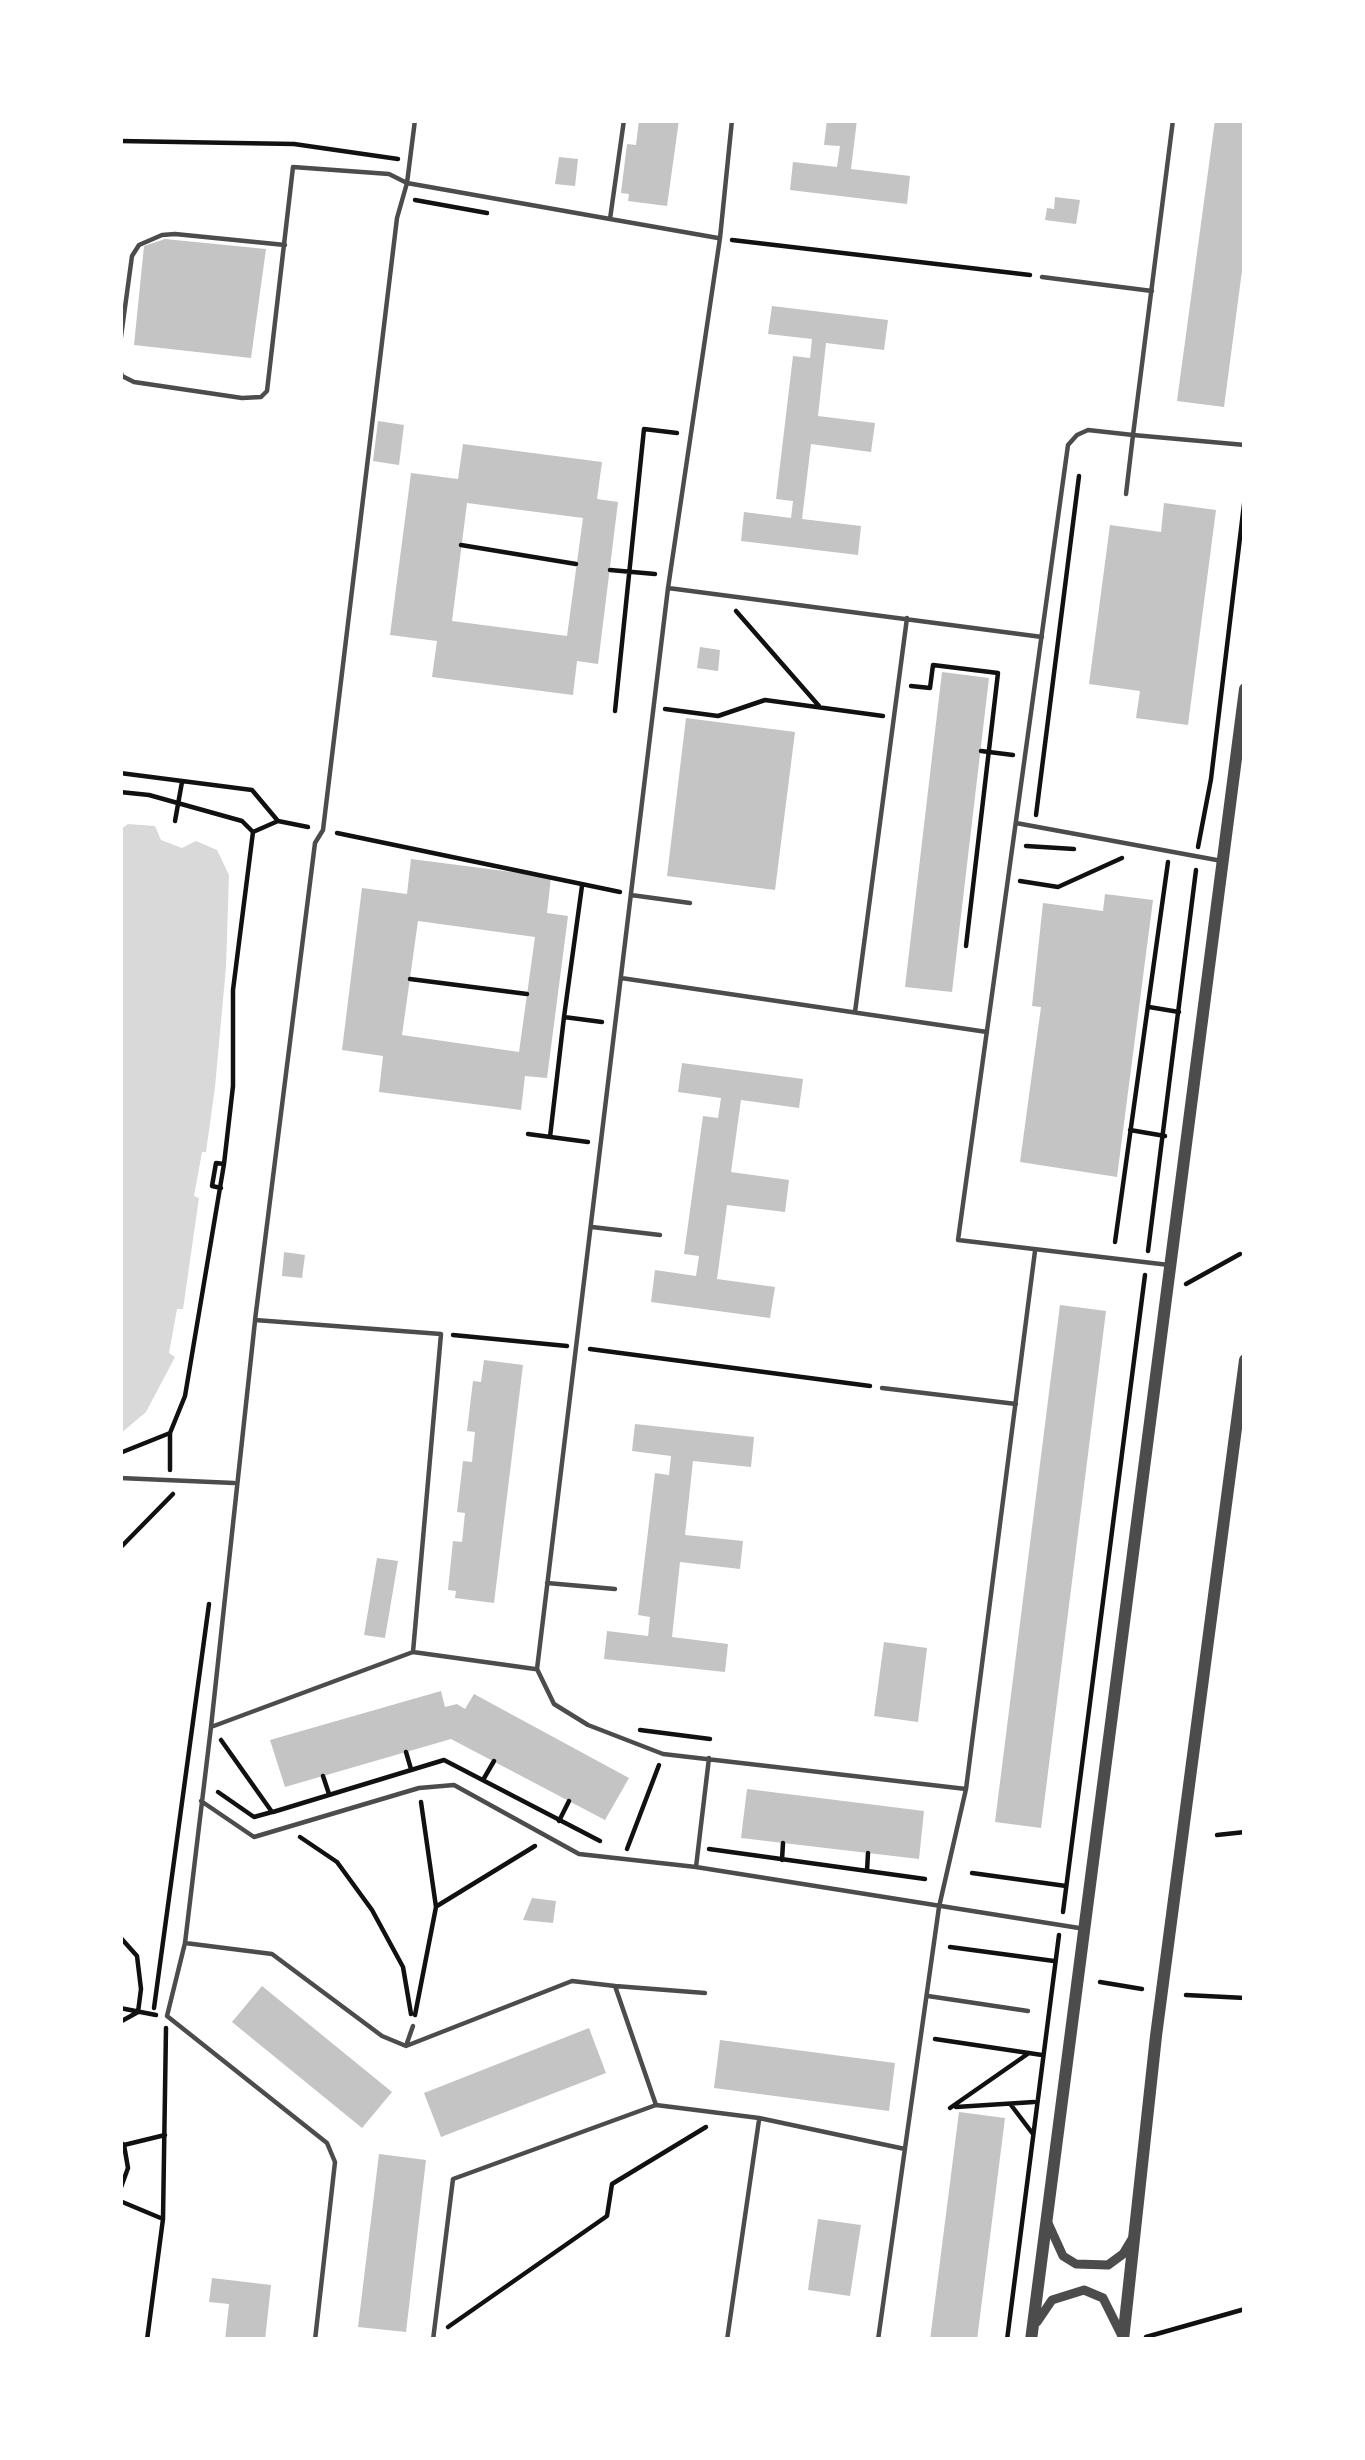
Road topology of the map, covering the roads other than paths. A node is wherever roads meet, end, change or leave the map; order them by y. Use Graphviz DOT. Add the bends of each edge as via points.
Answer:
graph roads {
  1 [pos="415,120"];
  2 [pos="624,120"];
  3 [pos="732,120"];
  4 [pos="1173,120"];
  5 [pos="407,183"];
  6 [pos="610,219"];
  7 [pos="720,238"];
  8 [pos="285,245"];
  9 [pos="1042,277"];
  10 [pos="1151,290"];
  11 [pos="120,344"];
  12 [pos="120,370"];
  13 [pos="1133,435"];
  14 [pos="1245,445"];
  15 [pos="1126,494"];
  16 [pos="668,588"];
  17 [pos="907,618"];
  18 [pos="1042,637"];
  19 [pos="1245,688"];
  20 [pos="1016,823"];
  21 [pos="1224,861"];
  22 [pos="631,895"];
  23 [pos="690,903"];
  24 [pos="621,978"];
  25 [pos="855,1012"];
  26 [pos="987,1032"];
  27 [pos="592,1227"];
  28 [pos="660,1235"];
  29 [pos="1035,1251"];
  30 [pos="1171,1265"];
  31 [pos="255,1320"];
  32 [pos="1245,1360"];
  33 [pos="882,1388"];
  34 [pos="1016,1404"];
  35 [pos="120,1478"];
  36 [pos="236,1483"];
  37 [pos="547,1583"];
  38 [pos="615,1589"];
  39 [pos="413,1652"];
  40 [pos="537,1669"];
  41 [pos="211,1727"];
  42 [pos="709,1758"];
  43 [pos="966,1789"];
  44 [pos="201,1801"];
  45 [pos="696,1867"];
  46 [pos="938,1907"];
  47 [pos="1084,1929"];
  48 [pos="185,1943"];
  49 [pos="615,1986"];
  50 [pos="705,1993"];
  51 [pos="928,1996"];
  52 [pos="1028,2012"];
  53 [pos="413,2026"];
  54 [pos="406,2046"];
  55 [pos="656,2105"];
  56 [pos="759,2119"];
  57 [pos="904,2149"];
  58 [pos="1048,2223"];
  59 [pos="1136,2233"];
  60 [pos="1032,2336"];
  61 [pos="433,2338"];
  62 [pos="1123,2339"];
  63 [pos="316,2340"];
  64 [pos="727,2340"];
  65 [pos="878,2340"];
  1 -- 5 [label="lane"];
  2 -- 6 [label="lane"];
  3 -- 7 [label="lane"];
  4 -- 10 [label="lane"];
  5 -- 6 [label="lane"];
  5 -- 8 [label="lane" via="389,173 293,167"];
  5 -- 31 [label="lane"];
  6 -- 7 [label="lane"];
  7 -- 16 [label="lane"];
  8 -- 11 [label="lane" via="175,234 139,245"];
  8 -- 12 [label="lane" via="270,383 260,397 134,382"];
  9 -- 10 [label="lane"];
  10 -- 13 [label="lane"];
  13 -- 14 [label="lane"];
  13 -- 15 [label="lane"];
  13 -- 18 [label="lane" via="1088,430 1068,445"];
  16 -- 17 [label="lane"];
  16 -- 22 [label="lane"];
  17 -- 18 [label="lane"];
  17 -- 25 [label="lane"];
  18 -- 20 [label="lane"];
  19 -- 21 [label="street"];
  20 -- 21 [label="lane"];
  20 -- 26 [label="lane"];
  21 -- 30 [label="street"];
  22 -- 23 [label="lane"];
  22 -- 24 [label="lane"];
  24 -- 25 [label="lane"];
  24 -- 27 [label="lane"];
  25 -- 26 [label="lane"];
  26 -- 29 [label="lane" via="958,1240"];
  27 -- 28 [label="lane"];
  27 -- 37 [label="lane"];
  29 -- 30 [label="lane"];
  29 -- 34 [label="lane"];
  30 -- 47 [label="street"];
  31 -- 36 [label="lane"];
  31 -- 39 [label="lane" via="441,1334"];
  32 -- 59 [label="street"];
  33 -- 34 [label="lane"];
  34 -- 43 [label="lane"];
  35 -- 36 [label="lane"];
  36 -- 41 [label="lane"];
  37 -- 38 [label="lane"];
  37 -- 40 [label="lane"];
  39 -- 40 [label="lane"];
  39 -- 41 [label="lane"];
  40 -- 42 [label="lane" via="554,1704 588,1725 663,1754"];
  41 -- 44 [label="lane"];
  42 -- 43 [label="lane"];
  42 -- 45 [label="lane"];
  43 -- 46 [label="lane"];
  44 -- 45 [label="lane" via="254,1837 454,1785 579,1854"];
  44 -- 48 [label="lane"];
  45 -- 46 [label="lane"];
  46 -- 47 [label="lane"];
  46 -- 51 [label="lane"];
  47 -- 58 [label="street"];
  48 -- 54 [label="lane" via="272,1954"];
  48 -- 63 [label="lane" via="167,2016 327,2143 335,2162"];
  49 -- 50 [label="lane"];
  49 -- 54 [label="lane" via="572,1981"];
  49 -- 55 [label="lane"];
  51 -- 52 [label="lane"];
  51 -- 57 [label="lane"];
  53 -- 54 [label="lane"];
  55 -- 56 [label="lane"];
  55 -- 61 [label="lane" via="453,2179"];
  56 -- 57 [label="lane"];
  56 -- 64 [label="lane"];
  57 -- 65 [label="lane"];
  58 -- 59 [label="street" via="1063,2256 1092,2267 1123,2254"];
  58 -- 60 [label="street"];
  59 -- 62 [label="street"];
  60 -- 62 [label="street" via="1052,2300 1084,2290 1103,2298"];
}
